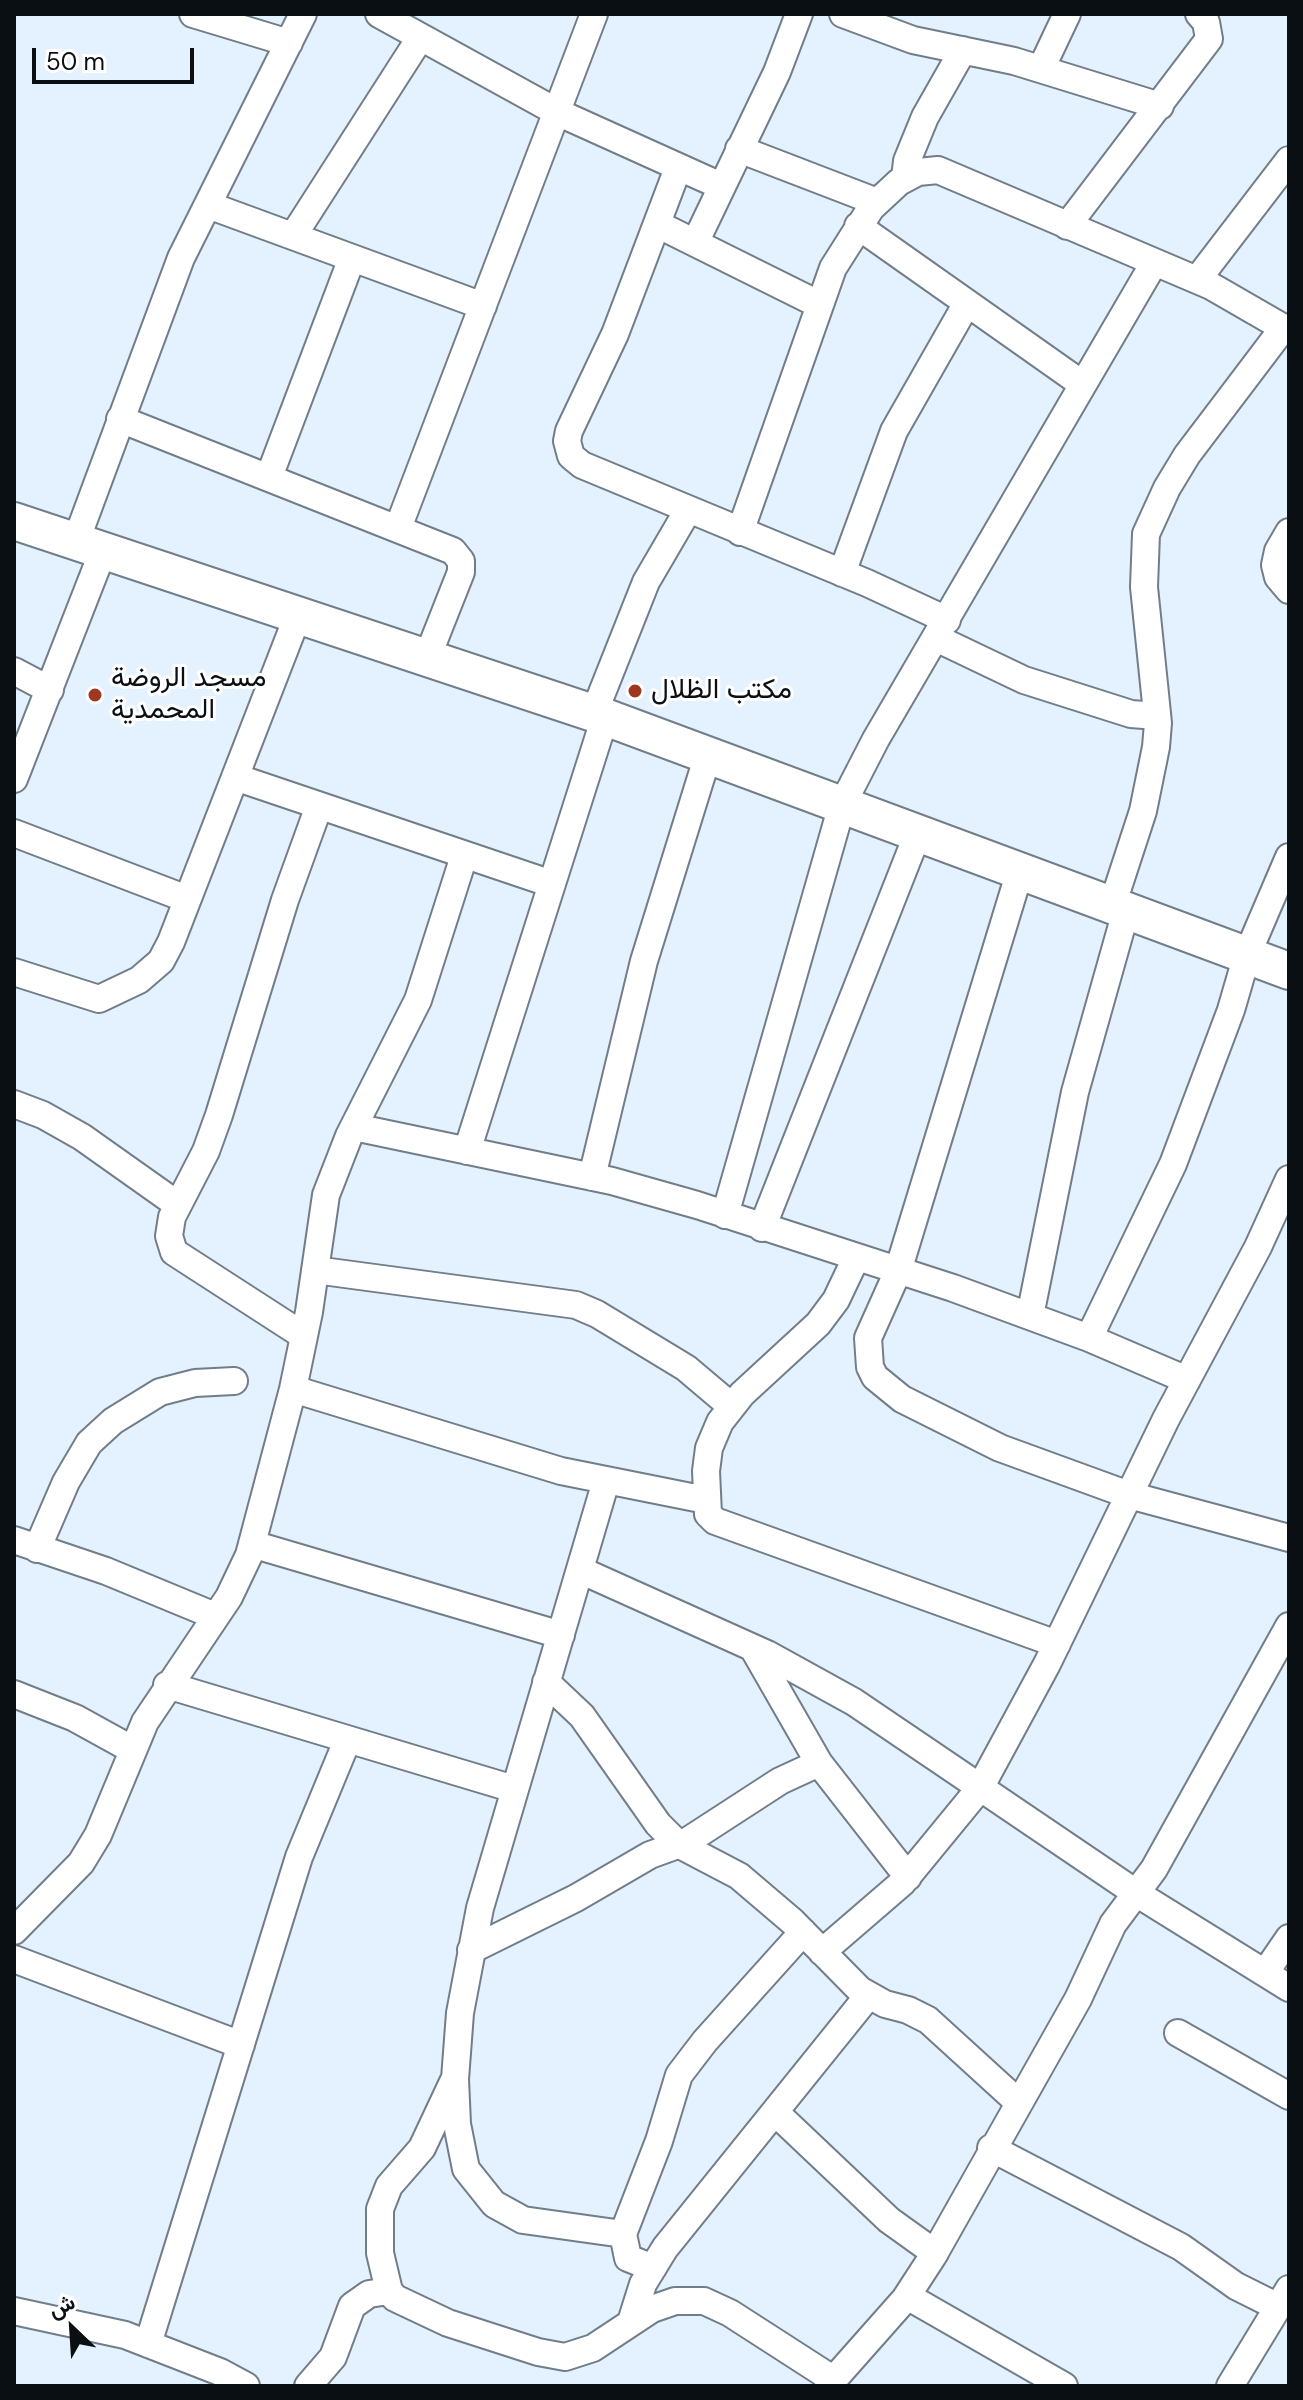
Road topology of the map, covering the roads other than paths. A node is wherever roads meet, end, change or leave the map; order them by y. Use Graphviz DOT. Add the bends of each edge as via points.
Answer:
graph roads {
  1 [pos="193,14"];
  2 [pos="303,14"];
  3 [pos="594,14"];
  4 [pos="799,14"];
  5 [pos="843,14"];
  6 [pos="1067,14"];
  7 [pos="1199,14"];
  8 [pos="390,17"];
  9 [pos="420,38"];
  10 [pos="289,43"];
  11 [pos="963,50"];
  12 [pos="1041,69"];
  13 [pos="1160,106"];
  14 [pos="557,112"];
  15 [pos="739,149"];
  16 [pos="1289,160"];
  17 [pos="678,168"];
  18 [pos="905,178"];
  19 [pos="721,186"];
  20 [pos="877,202"];
  21 [pos="208,205"];
  22 [pos="657,224"];
  23 [pos="858,226"];
  24 [pos="1067,226"];
  25 [pos="293,236"];
  26 [pos="695,243"];
  27 [pos="352,258"];
  28 [pos="1154,263"];
  29 [pos="1197,280"];
  30 [pos="967,303"];
  31 [pos="818,304"];
  32 [pos="483,306"];
  33 [pos="1286,329"];
  34 [pos="1082,384"];
  35 [pos="120,419"];
  36 [pos="269,477"];
  37 [pos="688,510"];
  38 [pos="14,521"];
  39 [pos="398,528"];
  40 [pos="740,532"];
  41 [pos="1289,532"];
  42 [pos="89,546"];
  43 [pos="842,573"];
  44 [pos="1289,590"];
  45 [pos="298,615"];
  46 [pos="942,629"];
  47 [pos="427,658"];
  48 [pos="14,671"];
  49 [pos="50,690"];
  50 [pos="600,715"];
  51 [pos="1157,716"];
  52 [pos="708,755"];
  53 [pos="235,777"];
  54 [pos="14,779"];
  55 [pos="842,805"];
  56 [pos="319,806"];
  57 [pos="14,833"];
  58 [pos="918,833"];
  59 [pos="464,856"];
  60 [pos="1289,857"];
  61 [pos="1020,871"];
  62 [pos="552,884"];
  63 [pos="187,899"];
  64 [pos="1119,908"];
  65 [pos="1247,955"];
  66 [pos="1289,971"];
  67 [pos="14,972"];
  68 [pos="14,1104"];
  69 [pos="354,1127"];
  70 [pos="467,1151"];
  71 [pos="592,1177"];
  72 [pos="1289,1179"];
  73 [pos="178,1205"];
  74 [pos="725,1215"];
  75 [pos="762,1228"];
  76 [pos="856,1258"];
  77 [pos="315,1270"];
  78 [pos="898,1271"];
  79 [pos="1030,1316"];
  80 [pos="304,1336"];
  81 [pos="1089,1338"];
  82 [pos="1187,1380"];
  83 [pos="234,1381"];
  84 [pos="293,1389"];
  85 [pos="731,1406"];
  86 [pos="606,1481"];
  87 [pos="1129,1495"];
  88 [pos="706,1500"];
  89 [pos="1289,1538"];
  90 [pos="25,1544"];
  91 [pos="252,1544"];
  92 [pos="580,1570"];
  93 [pos="215,1616"];
  94 [pos="1289,1626"];
  95 [pos="561,1635"];
  96 [pos="1057,1644"];
  97 [pos="753,1648"];
  98 [pos="546,1682"];
  99 [pos="167,1685"];
  100 [pos="14,1694"];
  101 [pos="347,1741"];
  102 [pos="133,1750"];
  103 [pos="819,1763"];
  104 [pos="980,1788"];
  105 [pos="514,1789"];
  106 [pos="678,1844"];
  107 [pos="908,1877"];
  108 [pos="1136,1893"];
  109 [pos="14,1931"];
  110 [pos="803,1932"];
  111 [pos="1289,1938"];
  112 [pos="471,1950"];
  113 [pos="822,1952"];
  114 [pos="14,1959"];
  115 [pos="1265,1973"];
  116 [pos="1289,1988"];
  117 [pos="868,1996"];
  118 [pos="1178,2033"];
  119 [pos="241,2045"];
  120 [pos="455,2079"];
  121 [pos="1289,2096"];
  122 [pos="1018,2102"];
  123 [pos="775,2112"];
  124 [pos="991,2148"];
  125 [pos="623,2234"];
  126 [pos="935,2253"];
  127 [pos="653,2268"];
  128 [pos="389,2291"];
  129 [pos="907,2296"];
  130 [pos="1283,2297"];
  131 [pos="14,2311"];
  132 [pos="632,2319"];
  133 [pos="148,2344"];
  134 [pos="1033,2378"];
  135 [pos="831,2383"];
  136 [pos="246,2386"];
  137 [pos="308,2386"];
  138 [pos="1064,2386"];
  139 [pos="1230,2386"];
  1 -- 10 [label="street"];
  2 -- 10 [label="street"];
  3 -- 14 [label="street"];
  4 -- 15 [label="street"];
  5 -- 11 [label="street" via="913,40"];
  6 -- 12 [label="street"];
  7 -- 13 [label="street" via="1209,39"];
  8 -- 9 [label="street"];
  9 -- 14 [label="street"];
  9 -- 25 [label="street"];
  10 -- 21 [label="street"];
  11 -- 12 [label="street"];
  11 -- 18 [label="street" via="913,142"];
  12 -- 13 [label="street"];
  13 -- 24 [label="street"];
  14 -- 17 [label="street"];
  14 -- 32 [label="street"];
  15 -- 19 [label="street"];
  15 -- 20 [label="street"];
  16 -- 29 [label="street"];
  17 -- 19 [label="street"];
  17 -- 22 [label="street"];
  18 -- 20 [label="street"];
  18 -- 24 [label="street" via="938,170"];
  19 -- 26 [label="street"];
  20 -- 23 [label="street"];
  21 -- 25 [label="street"];
  21 -- 35 [label="street" via="181,258"];
  22 -- 26 [label="street"];
  22 -- 37 [label="street" via="567,441 571,456 582,465"];
  23 -- 30 [label="street"];
  23 -- 31 [label="street"];
  24 -- 28 [label="street"];
  25 -- 27 [label="street"];
  26 -- 31 [label="street"];
  27 -- 32 [label="street"];
  27 -- 36 [label="street"];
  28 -- 29 [label="street"];
  28 -- 34 [label="street"];
  29 -- 33 [label="street"];
  30 -- 34 [label="street"];
  30 -- 43 [label="street" via="894,431"];
  31 -- 40 [label="street"];
  32 -- 39 [label="street"];
  33 -- 51 [label="street" via="1187,455 1146,534 1144,587"];
  34 -- 46 [label="street"];
  35 -- 36 [label="street"];
  35 -- 42 [label="street"];
  36 -- 39 [label="street"];
  37 -- 40 [label="street"];
  37 -- 50 [label="street" via="646,582"];
  38 -- 42 [label="street"];
  39 -- 47 [label="street" via="444,544 462,566"];
  40 -- 43 [label="street"];
  41 -- 44 [label="street" via="1275,565"];
  42 -- 45 [label="street"];
  42 -- 49 [label="street"];
  43 -- 46 [label="street"];
  45 -- 47 [label="street"];
  45 -- 53 [label="street"];
  46 -- 51 [label="street" via="1024,680 1131,714"];
  46 -- 55 [label="street"];
  47 -- 50 [label="street"];
  48 -- 49 [label="street"];
  49 -- 54 [label="street"];
  50 -- 52 [label="street"];
  50 -- 62 [label="street"];
  51 -- 64 [label="street" via="1156,747"];
  52 -- 55 [label="street"];
  52 -- 71 [label="street" via="644,961"];
  53 -- 56 [label="street"];
  53 -- 63 [label="street"];
  55 -- 58 [label="street"];
  55 -- 74 [label="street"];
  56 -- 59 [label="street"];
  56 -- 73 [label="street" via="219,1115"];
  57 -- 63 [label="street"];
  58 -- 61 [label="street"];
  58 -- 75 [label="street"];
  59 -- 62 [label="street"];
  59 -- 69 [label="street" via="418,1000"];
  60 -- 65 [label="street"];
  61 -- 64 [label="street"];
  61 -- 78 [label="street"];
  62 -- 70 [label="street"];
  63 -- 67 [label="street" via="161,961 112,995 86,997"];
  64 -- 65 [label="street"];
  64 -- 79 [label="street"];
  65 -- 66 [label="street"];
  65 -- 81 [label="street" via="1173,1164"];
  68 -- 73 [label="street" via="82,1137"];
  69 -- 70 [label="street"];
  69 -- 77 [label="street" via="326,1195"];
  70 -- 71 [label="street"];
  71 -- 74 [label="street"];
  72 -- 82 [label="street"];
  73 -- 80 [label="street" via="169,1227 174,1252"];
  74 -- 75 [label="street"];
  75 -- 76 [label="street"];
  76 -- 78 [label="street"];
  76 -- 85 [label="street" via="818,1324"];
  77 -- 80 [label="street"];
  77 -- 85 [label="street" via="576,1305 686,1368"];
  78 -- 79 [label="street"];
  78 -- 87 [label="street" via="868,1338 867,1359 875,1377 902,1399 1000,1448"];
  79 -- 81 [label="street"];
  80 -- 84 [label="street"];
  81 -- 82 [label="street"];
  82 -- 87 [label="street"];
  83 -- 90 [label="street" via="160,1392 113,1421 89,1443"];
  84 -- 86 [label="street"];
  84 -- 91 [label="street"];
  85 -- 88 [label="street" via="709,1448"];
  86 -- 88 [label="street"];
  86 -- 92 [label="street"];
  87 -- 89 [label="street"];
  87 -- 96 [label="street"];
  88 -- 96 [label="street" via="715,1521"];
  90 -- 93 [label="street"];
  91 -- 93 [label="street"];
  91 -- 95 [label="street"];
  92 -- 95 [label="street"];
  92 -- 97 [label="street"];
  93 -- 99 [label="street"];
  94 -- 108 [label="street"];
  95 -- 98 [label="street"];
  96 -- 104 [label="street"];
  97 -- 103 [label="street"];
  97 -- 104 [label="street" via="854,1702"];
  98 -- 105 [label="street"];
  98 -- 106 [label="street" via="582,1716"];
  99 -- 101 [label="street"];
  99 -- 102 [label="street"];
  100 -- 102 [label="street" via="75,1718"];
  101 -- 105 [label="street"];
  101 -- 119 [label="street" via="299,1857"];
  102 -- 109 [label="street" via="81,1863"];
  103 -- 106 [label="street"];
  103 -- 107 [label="street"];
  104 -- 107 [label="street"];
  104 -- 108 [label="street"];
  105 -- 112 [label="street"];
  106 -- 110 [label="street" via="739,1876"];
  106 -- 112 [label="street"];
  107 -- 113 [label="street"];
  108 -- 115 [label="street"];
  108 -- 122 [label="street" via="1113,1924 1078,1999"];
  110 -- 113 [label="street"];
  110 -- 125 [label="street" via="679,2075"];
  111 -- 115 [label="street"];
  112 -- 120 [label="street"];
  113 -- 117 [label="street"];
  114 -- 119 [label="street"];
  115 -- 116 [label="street"];
  117 -- 122 [label="street" via="928,2020"];
  117 -- 123 [label="street"];
  118 -- 121 [label="street"];
  119 -- 133 [label="street"];
  120 -- 125 [label="street" via="466,2169 494,2204 523,2220"];
  120 -- 128 [label="street" via="422,2148 384,2197 378,2240"];
  122 -- 124 [label="street"];
  123 -- 126 [label="street" via="889,2220"];
  123 -- 127 [label="street"];
  124 -- 126 [label="street"];
  124 -- 130 [label="street" via="1181,2247 1236,2286"];
  125 -- 127 [label="street" via="628,2258"];
  126 -- 129 [label="street"];
  127 -- 132 [label="street"];
  128 -- 132 [label="street" via="448,2323 553,2356 582,2353"];
  128 -- 137 [label="street" via="369,2294 352,2306 333,2357"];
  129 -- 134 [label="street"];
  129 -- 135 [label="street"];
  130 -- 139 [label="street"];
  131 -- 133 [label="street"];
  132 -- 135 [label="street" via="675,2301 704,2301 730,2313"];
  133 -- 136 [label="street"];
  134 -- 138 [label="street"];
}
